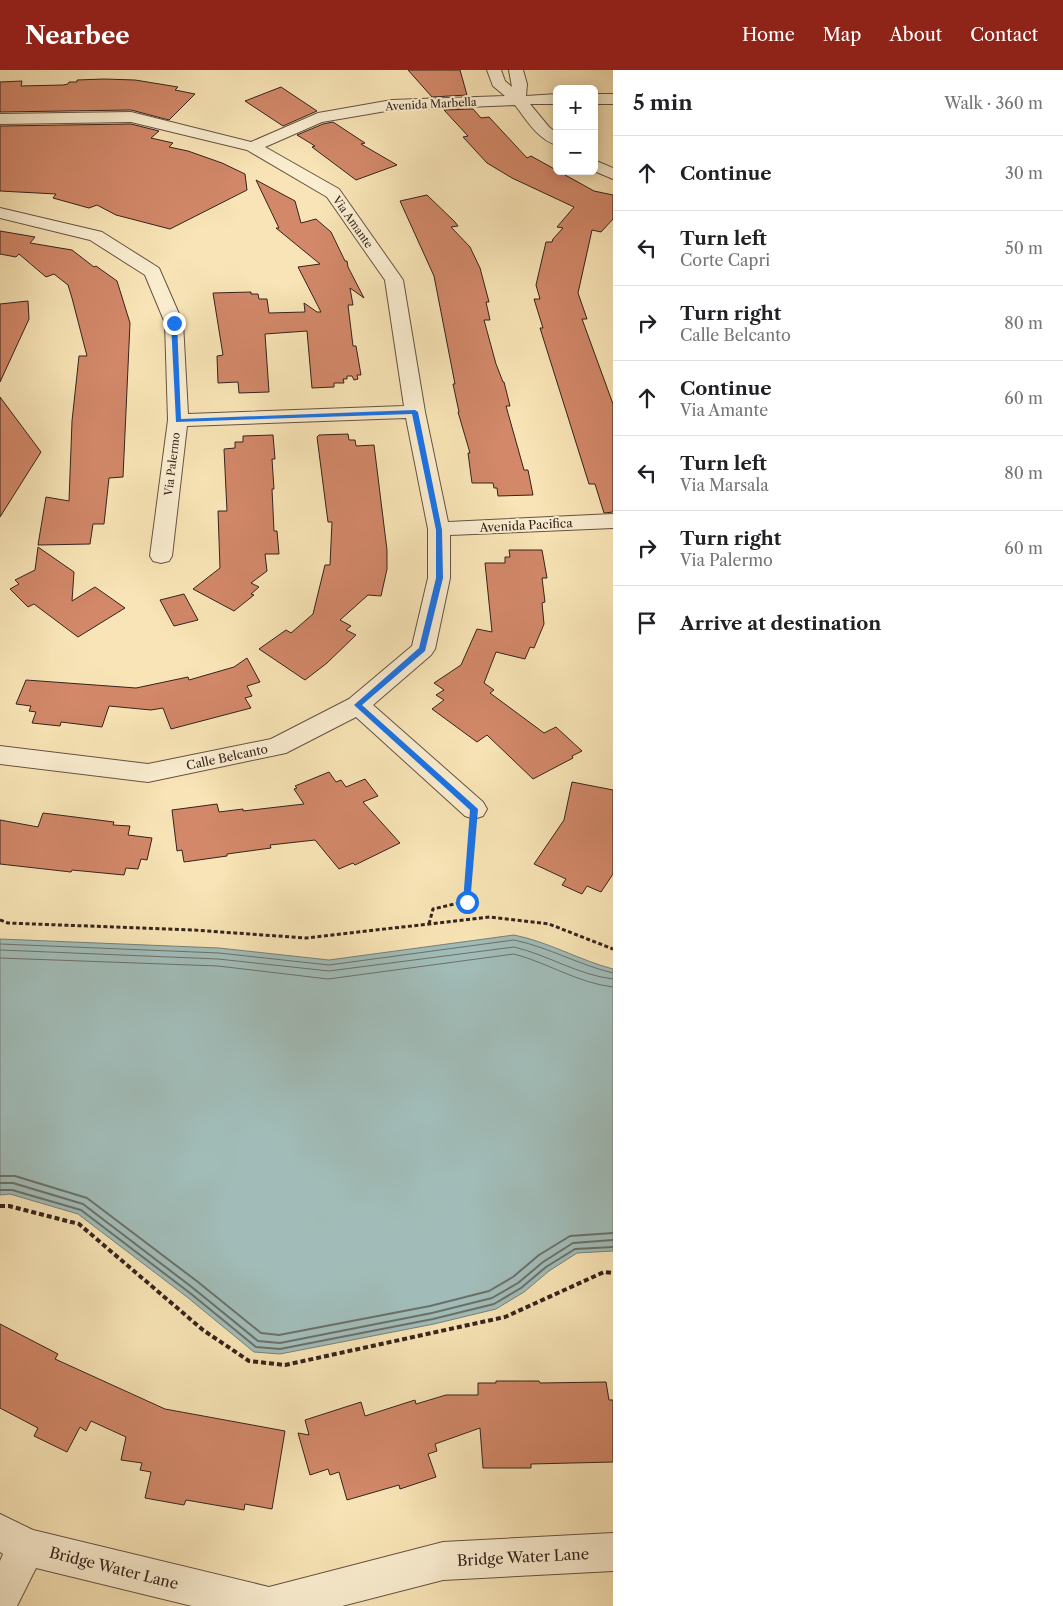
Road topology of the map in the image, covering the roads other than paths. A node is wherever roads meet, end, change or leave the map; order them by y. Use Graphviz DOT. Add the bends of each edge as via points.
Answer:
graph roads {
  1 [pos="494,70"];
  2 [pos="516,70"];
  3 [pos="518,99"];
  4 [pos="553,99"];
  5 [pos="598,99"];
  6 [pos="613,99"];
  7 [pos="0,119"];
  8 [pos="553,137"];
  9 [pos="253,147"];
  10 [pos="598,167"];
  11 [pos="613,174"];
  12 [pos="0,213"];
  13 [pos="415,412"];
  14 [pos="178,420"];
  15 [pos="613,522"];
  16 [pos="439,530"];
  17 [pos="161,556"];
  18 [pos="358,705"];
  19 [pos="0,755"];
  20 [pos="474,809"];
  21 [pos="13,1540"];
  22 [pos="613,1552"];
  23 [pos="0,1600"];
  1 -- 3 [label="street" via="498,83"];
  2 -- 3 [label="street" via="520,84"];
  3 -- 4 [label="street, Avenida Marbella"];
  3 -- 8 [label="street" via="542,130"];
  3 -- 9 [label="street, Avenida Marbella" via="382,106 318,118"];
  5 -- 6 [label="street"];
  7 -- 9 [label="street, Via Amante" via="132,117"];
  9 -- 13 [label="street, Via Amante" via="333,193 394,280"];
  10 -- 11 [label="street"];
  12 -- 14 [label="street, Via Palermo" via="96,236 153,272 174,323"];
  13 -- 14 [label="street"];
  13 -- 16 [label="street, Via Amante"];
  14 -- 17 [label="street, Via Palermo"];
  15 -- 16 [label="street, Avenida Pacifica"];
  16 -- 18 [label="street, Calle Belcanto" via="440,578 423,649"];
  18 -- 19 [label="street, Calle Belcanto" via="277,747 148,774"];
  18 -- 20 [label="street"];
  21 -- 22 [label="street, Bridge Water Lane" via="269,1606 443,1561"];
  21 -- 23 [label="street"];
}
